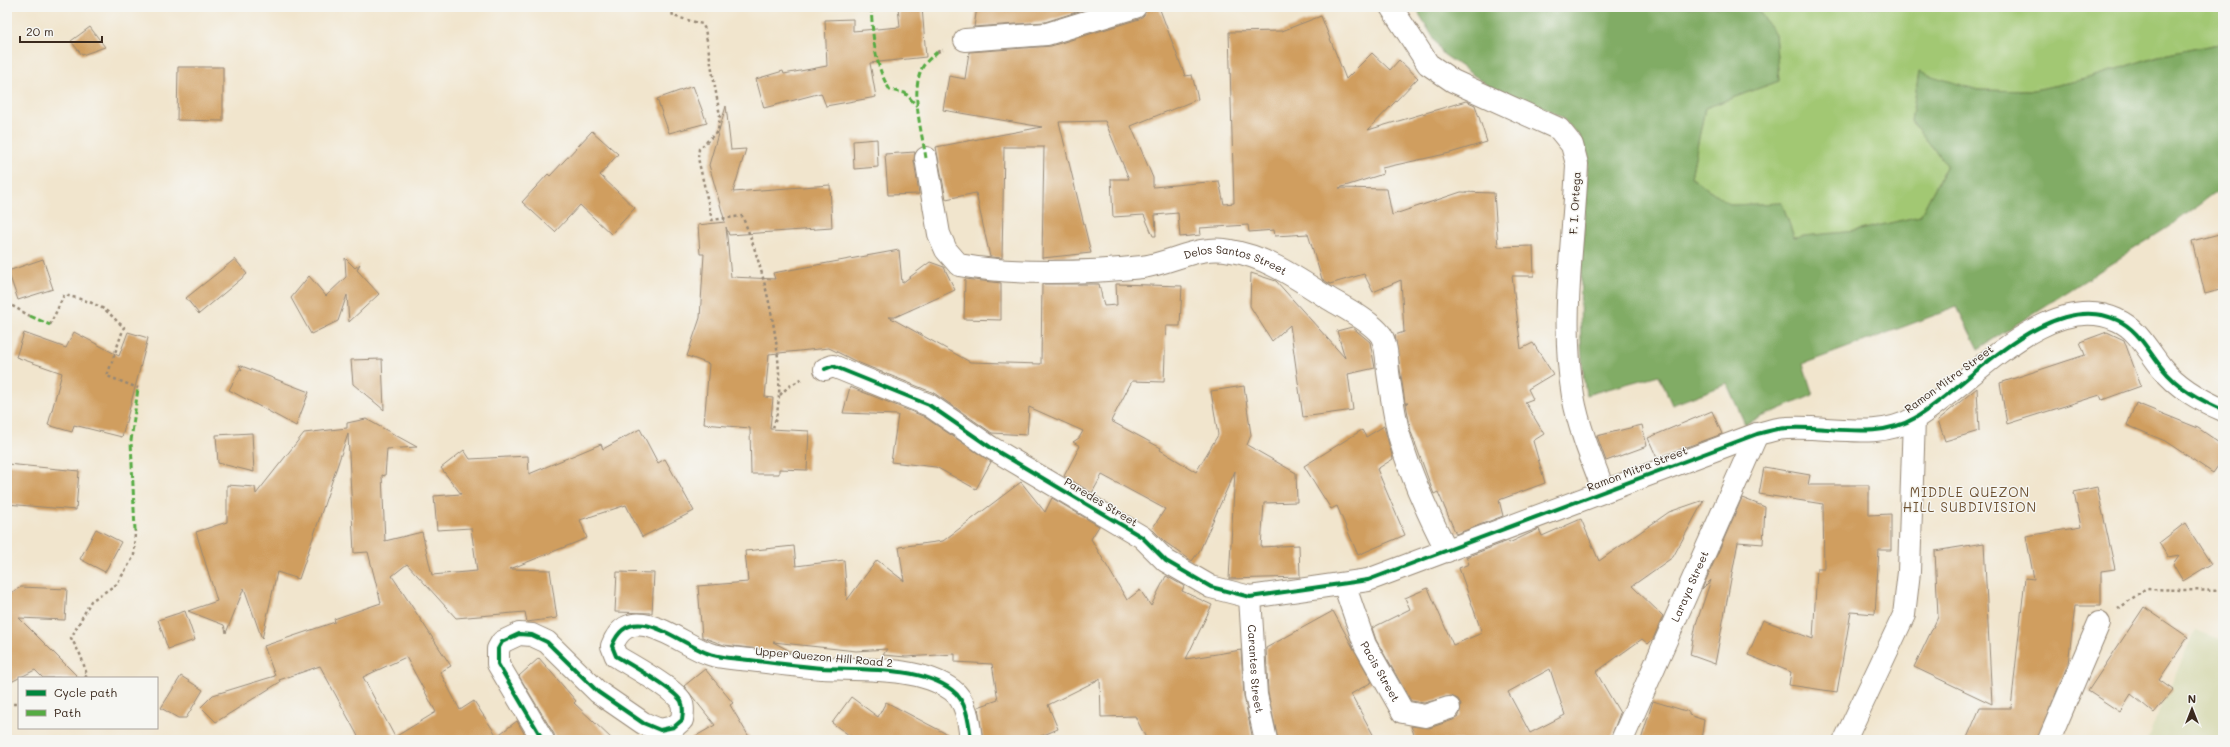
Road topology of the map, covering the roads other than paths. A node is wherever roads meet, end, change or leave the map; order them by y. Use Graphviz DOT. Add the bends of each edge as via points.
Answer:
graph roads {
  1 [pos="1135,7"];
  2 [pos="1391,7"];
  3 [pos="965,40"];
  4 [pos="926,158"];
  5 [pos="825,369"];
  6 [pos="2223,410"];
  7 [pos="1914,418"];
  8 [pos="1758,434"];
  9 [pos="1604,491"];
  10 [pos="1447,551"];
  11 [pos="1344,584"];
  12 [pos="1250,597"];
  13 [pos="2099,623"];
  14 [pos="1449,708"];
  15 [pos="543,740"];
  16 [pos="971,740"];
  17 [pos="1266,740"];
  18 [pos="1622,740"];
  19 [pos="1845,740"];
  20 [pos="2049,740"];
  1 -- 3 [label="street" via="1047,34"];
  2 -- 9 [label="street, F. I. Ortega" via="1428,64 1453,81 1559,129 1572,145 1577,164 1568,292 1568,362 1580,428"];
  4 -- 10 [label="street, Delos Santos Street" via="939,234 946,250 959,265 1038,272 1105,269 1144,266 1207,250 1230,250 1282,270 1363,320 1380,335 1400,437 1412,473"];
  5 -- 12 [label="street, Paredes Street" via="833,366 929,405 990,447 1142,537 1166,561 1211,587"];
  6 -- 7 [label="street, Ramon Mitra Street" via="2182,388 2162,369 2131,328 2116,319 2094,315 2069,315 2013,342"];
  7 -- 8 [label="street, Ramon Mitra Street" via="1891,428 1865,431 1786,428"];
  7 -- 19 [label="street" via="1909,572 1904,615"];
  8 -- 9 [label="street, Ramon Mitra Street"];
  8 -- 18 [label="street, Laraya Street"];
  9 -- 10 [label="street, Ramon Mitra Street"];
  10 -- 11 [label="street, Paredes Street" via="1368,580"];
  11 -- 12 [label="street, Paredes Street"];
  11 -- 14 [label="street, Pacis Street" via="1365,645 1403,712 1425,716"];
  12 -- 17 [label="street, Carantes Street" via="1256,695"];
  13 -- 20 [label="street"];
  15 -- 16 [label="street, Upper Quezon Hill Road 2" via="498,664 498,649 502,642 518,634 532,635 547,642 598,692 643,723 660,730 674,727 682,720 681,701 671,691 616,656 612,646 617,633 627,627 639,625 656,627 712,655 791,666 902,672 932,679 954,691 967,712"];
}
